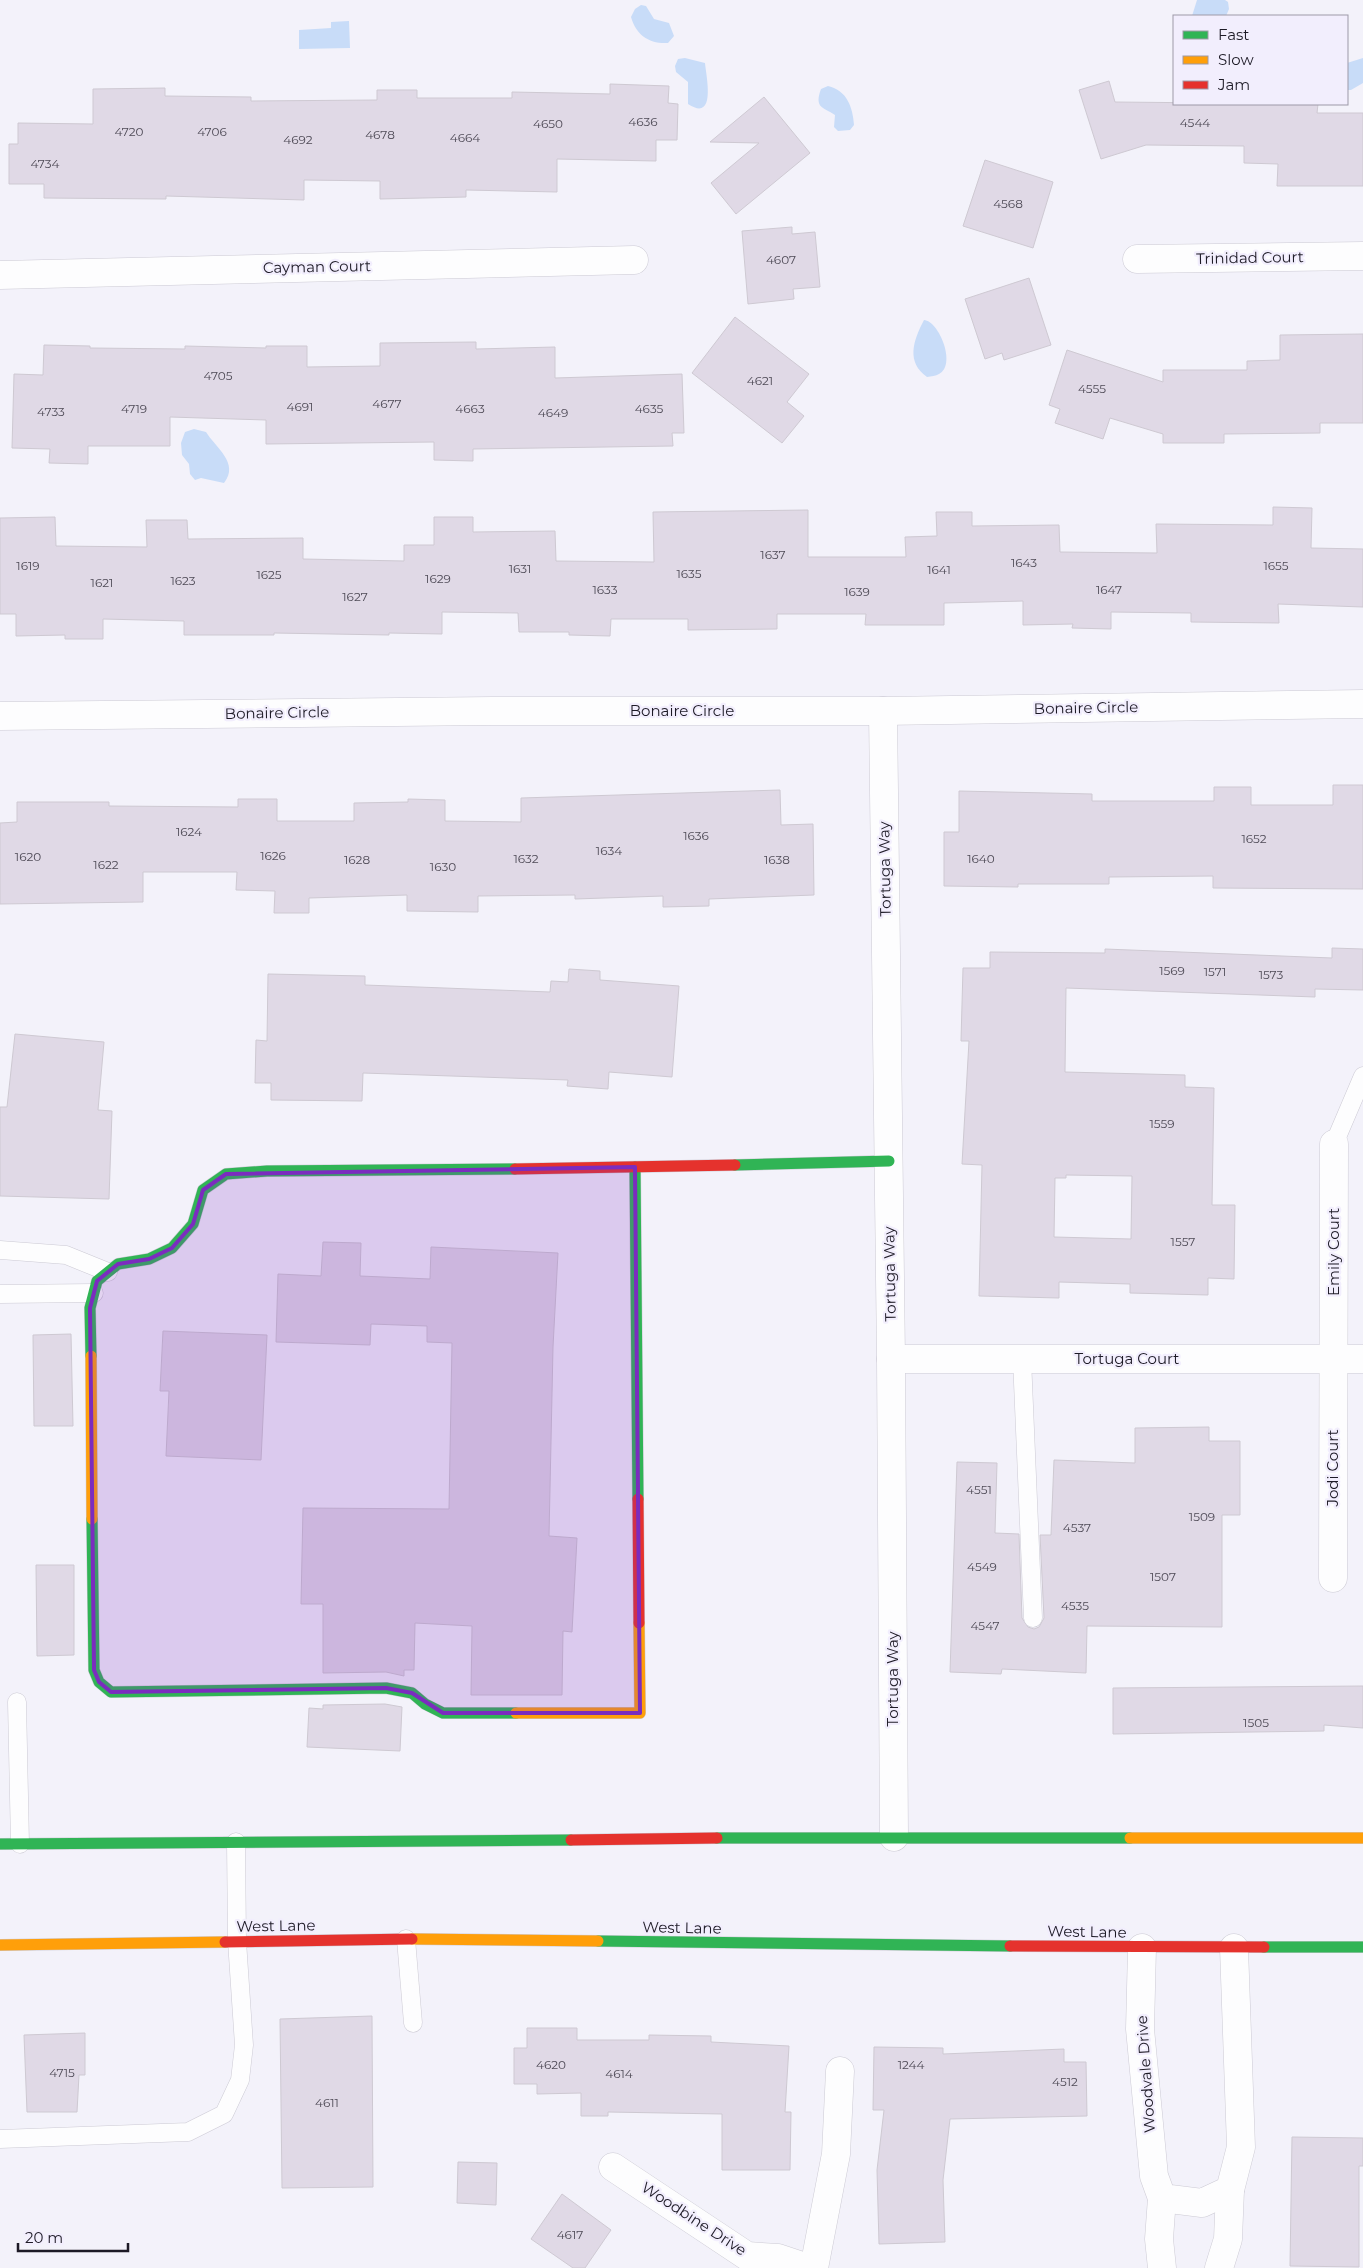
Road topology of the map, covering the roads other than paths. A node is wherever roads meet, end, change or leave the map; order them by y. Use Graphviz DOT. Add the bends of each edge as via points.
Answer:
graph roads {
  1 [pos="1363,256"];
  2 [pos="1137,259"];
  3 [pos="634,260"];
  4 [pos="0,275"];
  5 [pos="1363,704"];
  6 [pos="883,711"];
  7 [pos="0,716"];
  8 [pos="1363,1076"];
  9 [pos="1334,1144"];
  10 [pos="889,1161"];
  11 [pos="635,1167"];
  12 [pos="0,1250"];
  13 [pos="108,1272"];
  14 [pos="94,1293"];
  15 [pos="0,1294"];
  16 [pos="891,1359"];
  17 [pos="1022,1359"];
  18 [pos="1334,1359"];
  19 [pos="1363,1359"];
  20 [pos="1333,1578"];
  21 [pos="1033,1618"];
  22 [pos="16,1702"];
  23 [pos="894,1837"];
  24 [pos="1363,1838"];
  25 [pos="236,1842"];
  26 [pos="0,1844"];
  27 [pos="20,1844"];
  28 [pos="406,1939"];
  29 [pos="237,1942"];
  30 [pos="0,1945"];
  31 [pos="1363,1947"];
  32 [pos="1142,1948"];
  33 [pos="1234,1948"];
  34 [pos="413,2023"];
  35 [pos="840,2071"];
  36 [pos="0,2139"];
  37 [pos="613,2166"];
  38 [pos="1230,2190"];
  39 [pos="1162,2198"];
  40 [pos="744,2262"];
  41 [pos="808,2268"];
  42 [pos="814,2268"];
  43 [pos="1162,2268"];
  44 [pos="1219,2268"];
  1 -- 2 [label="street, Trinidad Court"];
  3 -- 4 [label="street, Cayman Court"];
  5 -- 6 [label="street, Bonaire Circle"];
  6 -- 7 [label="street, Bonaire Circle"];
  6 -- 10 [label="street, Tortuga Way"];
  8 -- 9 [label="lane"];
  9 -- 18 [label="street, Emily Court"];
  10 -- 11 [label="main road"];
  10 -- 16 [label="street, Tortuga Way"];
  11 -- 13 [label="main road" via="226,1174 203,1190 192,1224 172,1248 149,1259 118,1264"];
  11 -- 14 [label="main road" via="640,1713 443,1713 412,1693 386,1688 112,1692 98,1682 94,1670 90,1308"];
  12 -- 13 [label="lane" via="66,1255"];
  13 -- 14 [label="main road" via="97,1281"];
  14 -- 15 [label="lane"];
  16 -- 17 [label="street, Tortuga Court"];
  16 -- 23 [label="street, Tortuga Way"];
  17 -- 18 [label="street, Tortuga Court"];
  17 -- 21 [label="lane"];
  18 -- 19 [label="street, Tortuga Court"];
  18 -- 20 [label="street, Jodi Court"];
  22 -- 27 [label="lane"];
  23 -- 24 [label="main road"];
  23 -- 25 [label="main road"];
  25 -- 27 [label="main road"];
  25 -- 29 [label="lane"];
  26 -- 27 [label="main road"];
  28 -- 29 [label="main road, West Lane"];
  28 -- 32 [label="main road, West Lane"];
  28 -- 34 [label="lane"];
  29 -- 30 [label="main road, West Lane"];
  29 -- 36 [label="lane" via="244,2044 240,2080 224,2114 188,2132"];
  31 -- 33 [label="main road, West Lane"];
  32 -- 33 [label="main road, West Lane"];
  32 -- 39 [label="street, Woodvale Drive" via="1140,2029 1154,2176"];
  33 -- 38 [label="street" via="1241,2147"];
  35 -- 42 [label="street" via="836,2154"];
  37 -- 40 [label="street, Woodbine Drive"];
  38 -- 39 [label="street" via="1202,2202"];
  38 -- 44 [label="street" via="1228,2239"];
  39 -- 43 [label="street, Woodvale Drive" via="1159,2239"];
  40 -- 41 [label="street, Woodbine Drive" via="778,2258"];
}
